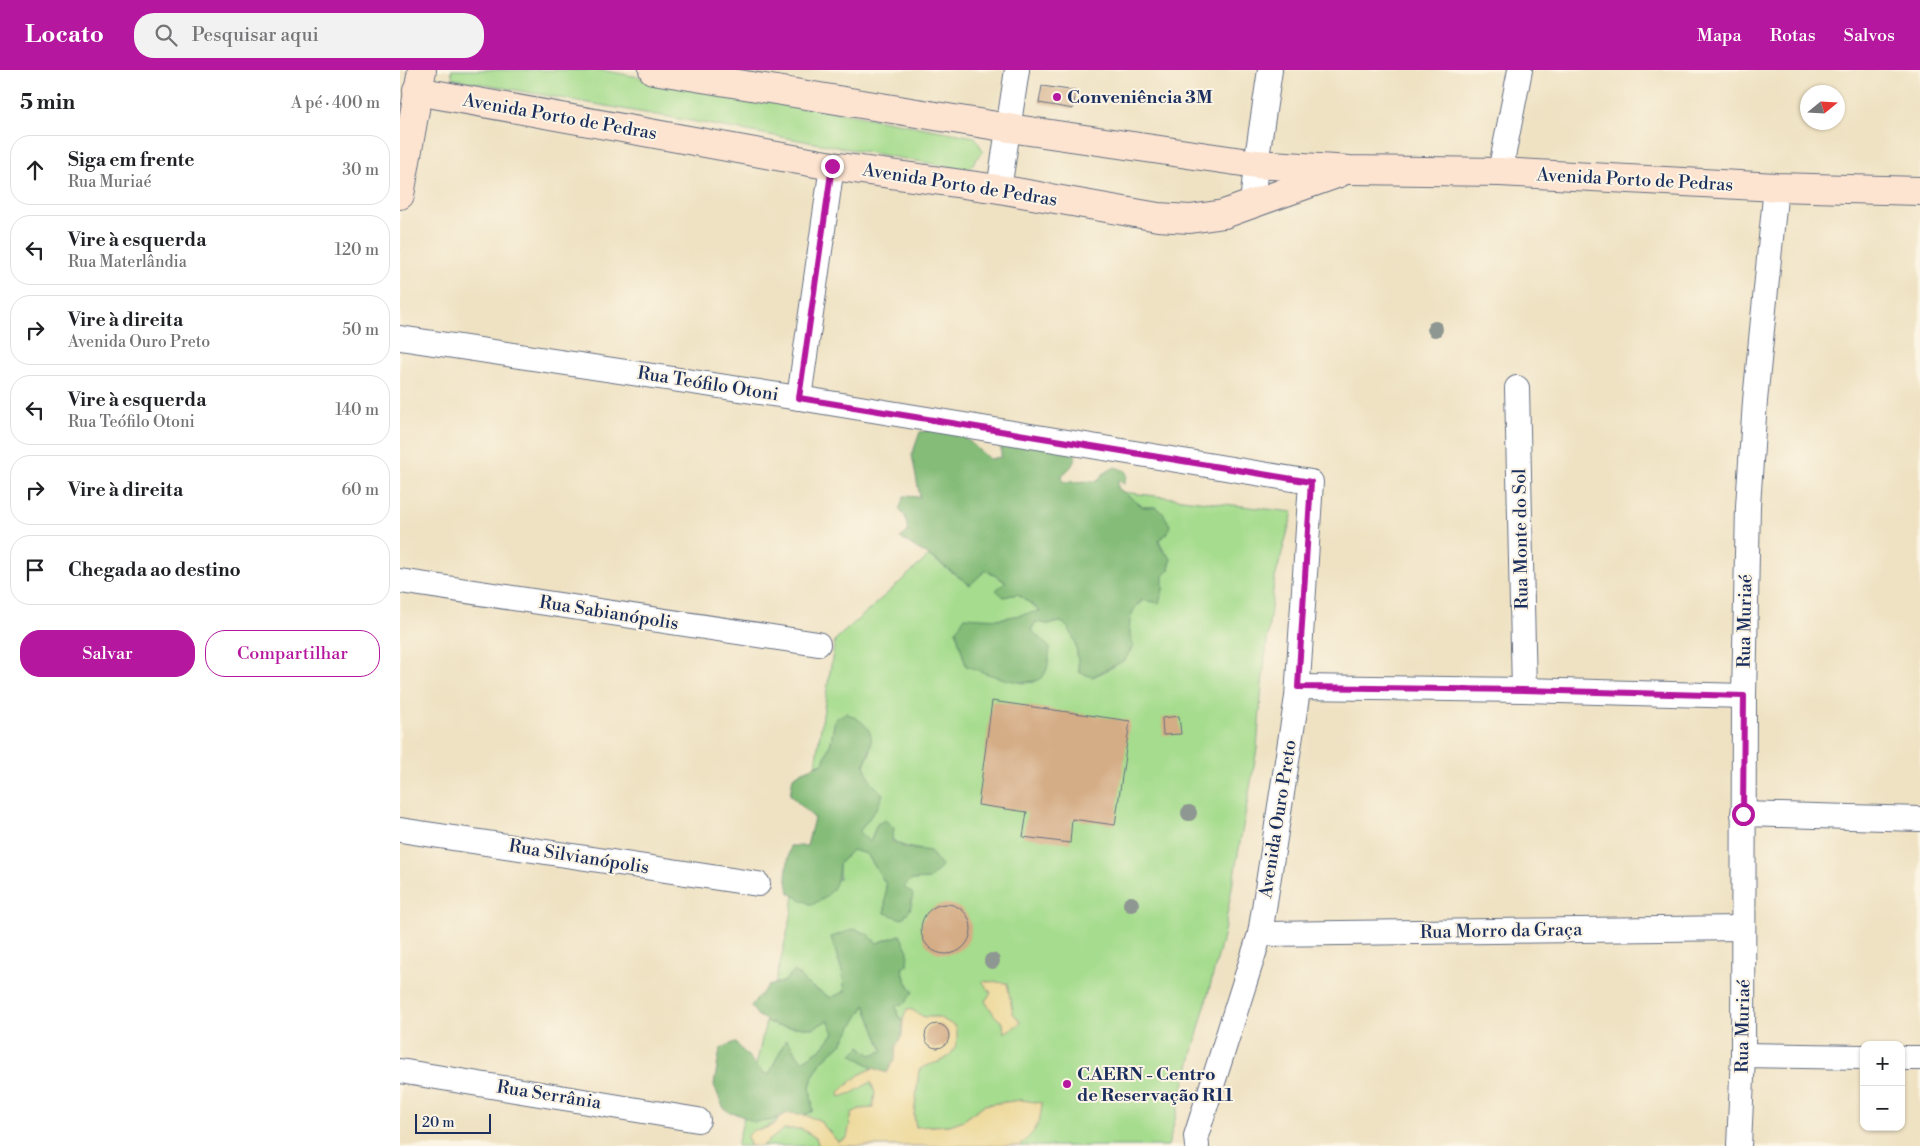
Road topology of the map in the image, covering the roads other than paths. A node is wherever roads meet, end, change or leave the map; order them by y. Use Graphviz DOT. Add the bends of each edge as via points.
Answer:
graph roads {
  1 [pos="653,70"];
  2 [pos="1017,70"];
  3 [pos="1270,70"];
  4 [pos="1520,70"];
  5 [pos="420,81"];
  6 [pos="1009,128"];
  7 [pos="1256,164"];
  8 [pos="832,166"];
  9 [pos="1350,170"];
  10 [pos="1500,172"];
  11 [pos="1776,187"];
  12 [pos="999,189"];
  13 [pos="1920,191"];
  14 [pos="400,195"];
  15 [pos="1252,205"];
  16 [pos="400,338"];
  17 [pos="1517,388"];
  18 [pos="799,398"];
  19 [pos="1311,482"];
  20 [pos="400,582"];
  21 [pos="818,644"];
  22 [pos="1298,687"];
  23 [pos="1524,690"];
  24 [pos="1744,696"];
  25 [pos="1743,814"];
  26 [pos="1920,819"];
  27 [pos="400,830"];
  28 [pos="758,884"];
  29 [pos="1743,928"];
  30 [pos="1260,934"];
  31 [pos="1743,1055"];
  32 [pos="1860,1057"];
  33 [pos="1905,1058"];
  34 [pos="1920,1058"];
  35 [pos="400,1071"];
  36 [pos="698,1120"];
  37 [pos="1197,1146"];
  38 [pos="1739,1146"];
  1 -- 6 [label="main road, Avenida Porto de Pedras"];
  2 -- 6 [label="street"];
  3 -- 7 [label="street"];
  4 -- 10 [label="street"];
  5 -- 8 [label="main road, Avenida Porto de Pedras"];
  5 -- 14 [label="main road"];
  6 -- 7 [label="main road, Avenida Porto de Pedras"];
  6 -- 12 [label="street"];
  7 -- 9 [label="main road, Avenida Porto de Pedras"];
  7 -- 15 [label="street"];
  8 -- 12 [label="main road, Avenida Porto de Pedras"];
  8 -- 18 [label="street"];
  9 -- 10 [label="main road, Avenida Porto de Pedras"];
  9 -- 15 [label="main road, Avenida Porto de Pedras"];
  10 -- 11 [label="main road, Avenida Porto de Pedras"];
  11 -- 13 [label="main road, Avenida Porto de Pedras"];
  11 -- 24 [label="street, Rua Muriaé" via="1748,506"];
  12 -- 15 [label="main road, Avenida Porto de Pedras" via="1158,217 1224,214"];
  16 -- 18 [label="street, Rua Teófilo Otoni"];
  17 -- 23 [label="street, Rua Monte do Sol"];
  18 -- 19 [label="street, Rua Teófilo Otoni"];
  19 -- 22 [label="street, Avenida Ouro Preto"];
  20 -- 21 [label="street, Rua Sabianópolis"];
  22 -- 23 [label="street"];
  22 -- 30 [label="street, Avenida Ouro Preto"];
  23 -- 24 [label="street"];
  24 -- 25 [label="street, Rua Muriaé"];
  25 -- 26 [label="street"];
  25 -- 29 [label="street, Rua Muriaé"];
  27 -- 28 [label="street, Rua Silvianópolis"];
  29 -- 30 [label="street, Rua Morro da Graça"];
  29 -- 31 [label="street, Rua Muriaé"];
  30 -- 37 [label="street, Avenida Ouro Preto" via="1196,1136"];
  31 -- 32 [label="street"];
  31 -- 38 [label="street, Rua Muriaé"];
  33 -- 34 [label="street"];
  35 -- 36 [label="street, Rua Serrânia"];
}
